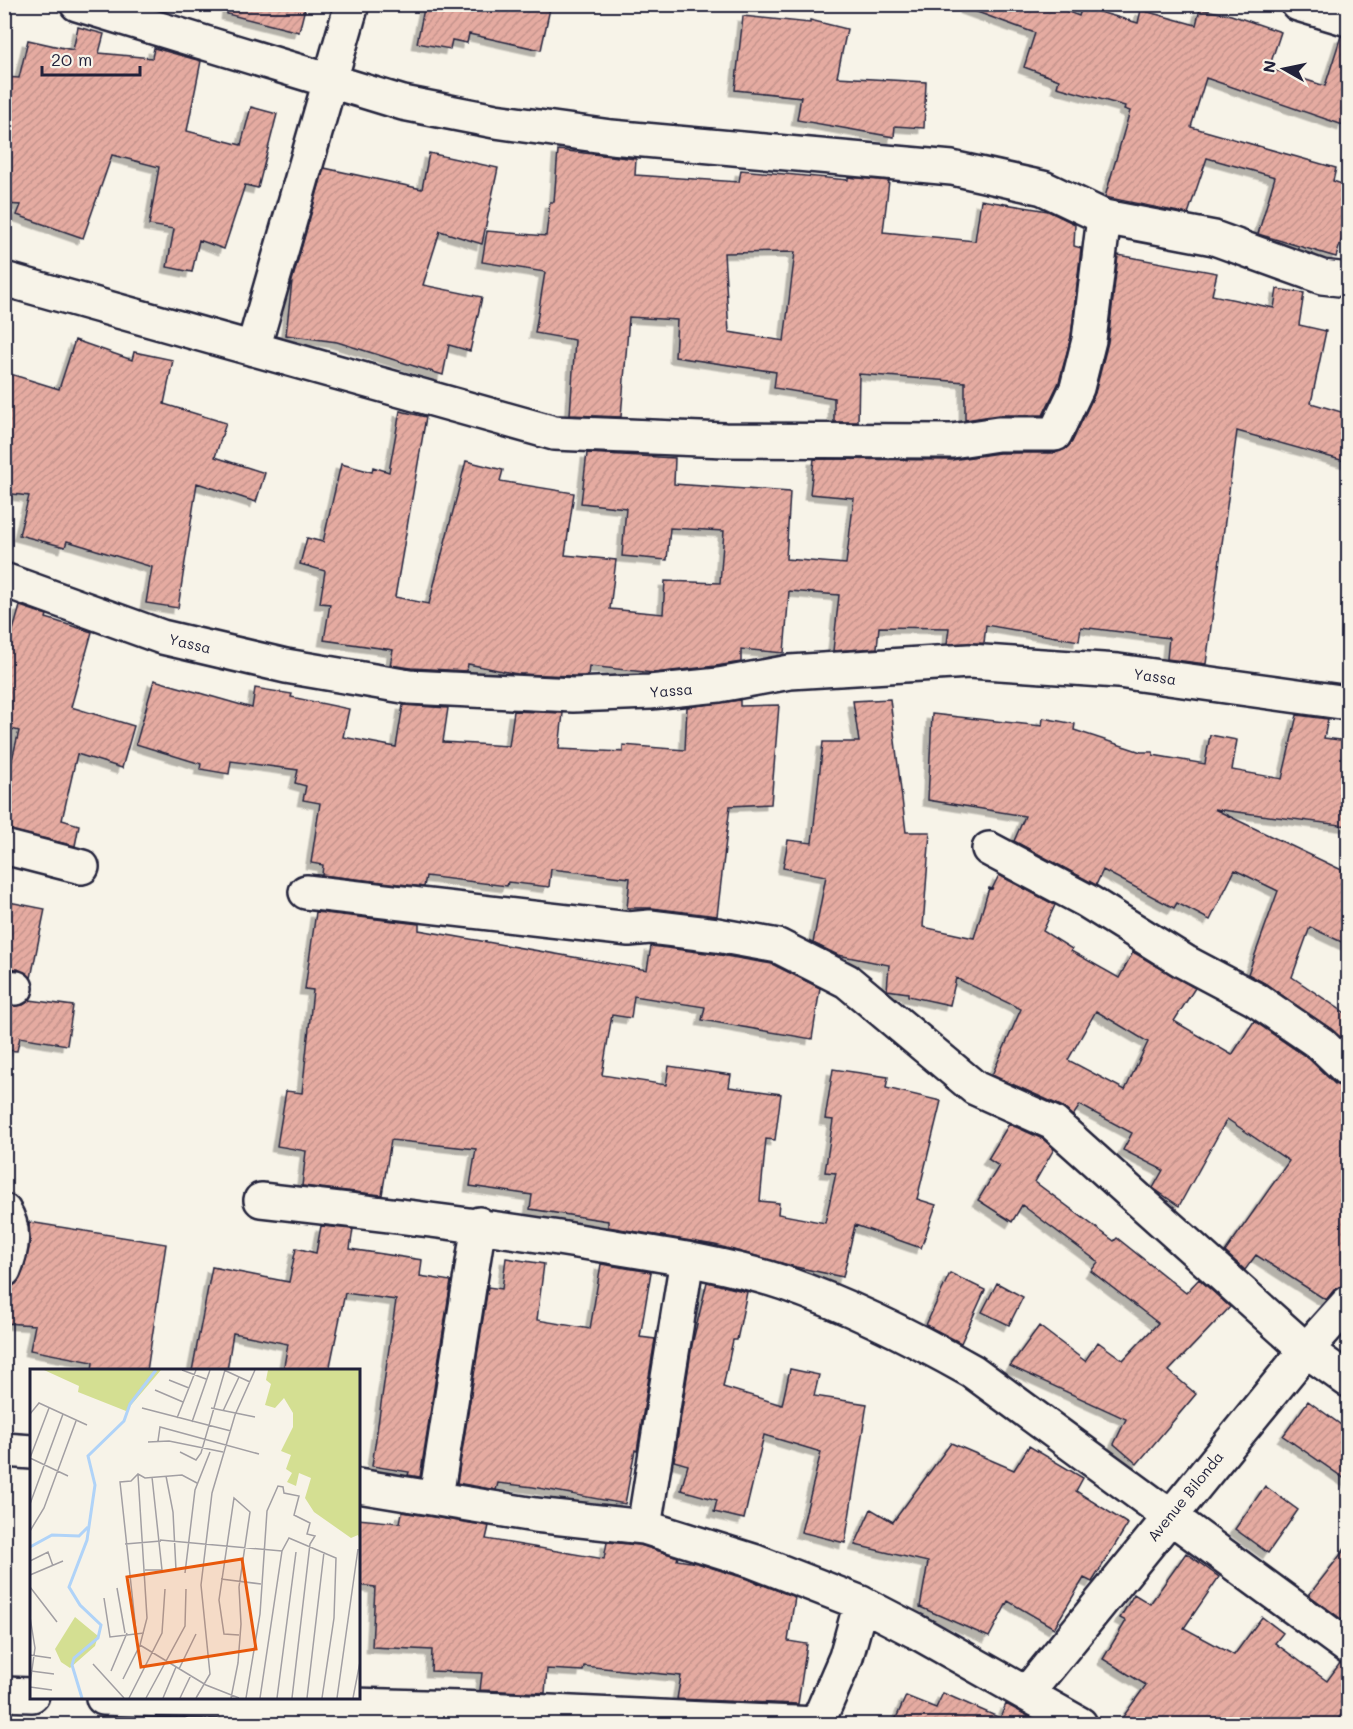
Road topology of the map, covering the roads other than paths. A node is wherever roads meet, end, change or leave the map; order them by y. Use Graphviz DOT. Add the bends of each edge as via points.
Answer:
graph roads {
  1 [pos="77,4"];
  2 [pos="352,4"];
  3 [pos="1298,4"];
  4 [pos="1348,19"];
  5 [pos="332,80"];
  6 [pos="1104,217"];
  7 [pos="4,279"];
  8 [pos="1348,280"];
  9 [pos="253,349"];
  10 [pos="4,580"];
  11 [pos="1348,704"];
  12 [pos="4,847"];
  13 [pos="989,849"];
  14 [pos="82,867"];
  15 [pos="306,892"];
  16 [pos="1348,1070"];
  17 [pos="261,1200"];
  18 [pos="4,1211"];
  19 [pos="479,1224"];
  20 [pos="687,1259"];
  21 [pos="4,1270"];
  22 [pos="1348,1303"];
  23 [pos="1306,1350"];
  24 [pos="1348,1380"];
  25 [pos="4,1450"];
  26 [pos="30,1452"];
  27 [pos="360,1486"];
  28 [pos="436,1497"];
  29 [pos="1170,1514"];
  30 [pos="644,1527"];
  31 [pos="861,1604"];
  32 [pos="1348,1647"];
  33 [pos="1027,1693"];
  34 [pos="4,1694"];
  35 [pos="30,1695"];
  36 [pos="172,1699"];
  37 [pos="240,1700"];
  38 [pos="817,1724"];
  39 [pos="1080,1725"];
  1 -- 5 [label="street"];
  2 -- 5 [label="street"];
  3 -- 4 [label="street"];
  5 -- 6 [label="street" via="403,103 518,124 611,137 952,168 1043,188"];
  5 -- 9 [label="street"];
  6 -- 8 [label="street" via="1214,238 1322,277"];
  6 -- 9 [label="street" via="1089,340 1077,388 1055,434 998,434 952,441 725,440 554,433"];
  7 -- 9 [label="street"];
  10 -- 11 [label="street, Yassa" via="162,636 286,666 409,687 573,695 650,692 790,672 969,661 1118,671"];
  12 -- 14 [label="street"];
  13 -- 16 [label="street" via="1255,999 1321,1044"];
  15 -- 23 [label="street" via="629,929 650,927 706,933 778,946 847,981 975,1088 1053,1123"];
  17 -- 19 [label="street"];
  18 -- 21 [label="street" via="11,1222 11,1252"];
  19 -- 20 [label="street"];
  19 -- 28 [label="street"];
  20 -- 29 [label="street" via="782,1283 909,1335 972,1371"];
  20 -- 30 [label="street"];
  22 -- 23 [label="street, Avenue Bilonda"];
  23 -- 24 [label="street"];
  23 -- 29 [label="street, Avenue Bilonda"];
  25 -- 26 [label="street"];
  27 -- 28 [label="street"];
  28 -- 30 [label="street" via="535,1515"];
  29 -- 32 [label="street"];
  29 -- 33 [label="street, Avenue Bilonda"];
  30 -- 31 [label="street" via="753,1561"];
  31 -- 33 [label="street"];
  31 -- 38 [label="street" via="846,1657"];
  33 -- 39 [label="street"];
  34 -- 35 [label="street"];
  36 -- 37 [label="street"];
  37 -- 38 [label="street"];
}
